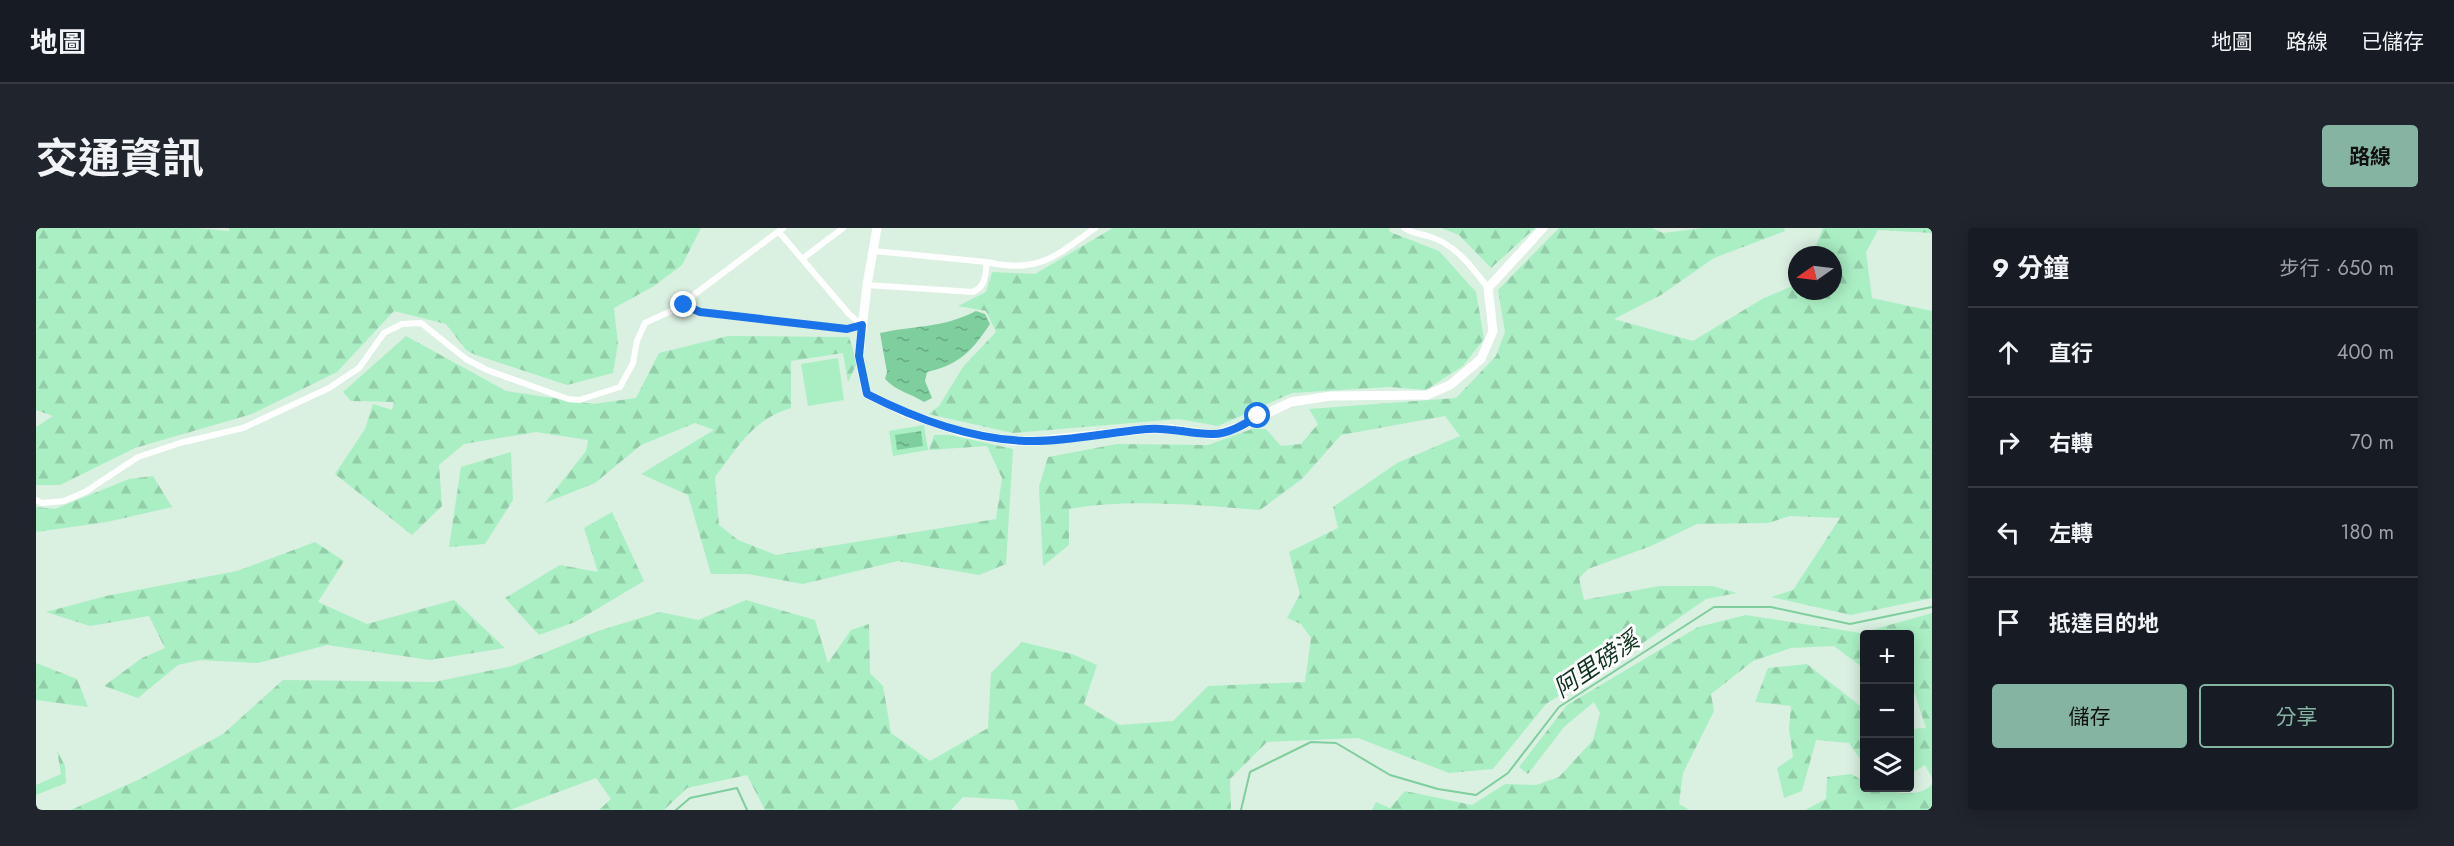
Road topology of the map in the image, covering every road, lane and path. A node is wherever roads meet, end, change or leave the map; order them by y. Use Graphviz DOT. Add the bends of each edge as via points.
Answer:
graph roads {
  1 [pos="843,228"];
  2 [pos="877,228"];
  3 [pos="1095,228"];
  4 [pos="1404,228"];
  5 [pos="1543,228"];
  6 [pos="781,230"];
  7 [pos="873,251"];
  8 [pos="802,259"];
  9 [pos="987,262"];
  10 [pos="867,285"];
  11 [pos="1488,288"];
  12 [pos="684,305"];
  13 [pos="862,325"];
  14 [pos="36,500"];
  1 -- 8 [label="street"];
  2 -- 7 [label="street"];
  3 -- 9 [label="street" via="1033,266"];
  4 -- 11 [label="street" via="1432,237 1462,255"];
  5 -- 11 [label="street"];
  6 -- 8 [label="street"];
  6 -- 12 [label="street"];
  7 -- 9 [label="street"];
  7 -- 10 [label="street"];
  8 -- 13 [label="street"];
  9 -- 10 [label="street" via="985,281 973,292"];
  10 -- 13 [label="street"];
  11 -- 13 [label="street" via="1493,331 1481,359 1450,385 1427,395 1331,396 1291,402 1214,435 1149,429 1013,441 962,432 906,413 867,394 859,356"];
  12 -- 13 [label="street" via="700,312 836,328"];
  12 -- 14 [label="street" via="645,323 633,363 620,387 579,400 487,370 466,359 421,323 402,324 384,333 359,368 329,388 243,428 138,457 64,501"];
}
